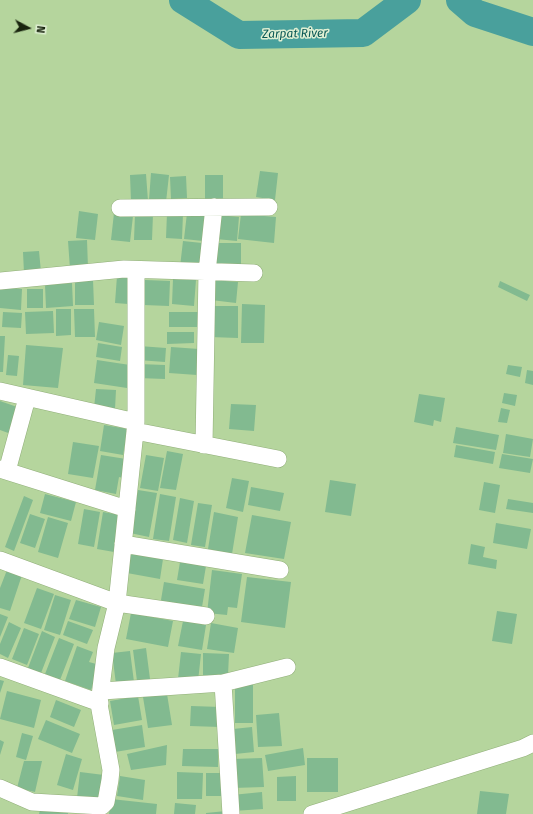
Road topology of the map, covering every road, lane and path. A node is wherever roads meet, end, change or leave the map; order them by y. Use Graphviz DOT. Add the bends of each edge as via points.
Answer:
graph roads {
  1 [pos="214,207"];
  2 [pos="269,207"];
  3 [pos="120,208"];
  4 [pos="136,270"];
  5 [pos="207,272"];
  6 [pos="254,273"];
  7 [pos="0,280"];
  8 [pos="0,392"];
  9 [pos="27,398"];
  10 [pos="135,427"];
  11 [pos="204,445"];
  12 [pos="278,459"];
  13 [pos="4,470"];
  14 [pos="127,510"];
  15 [pos="123,544"];
  16 [pos="0,560"];
  17 [pos="280,570"];
  18 [pos="118,603"];
  19 [pos="206,616"];
  20 [pos="0,667"];
  21 [pos="287,667"];
  22 [pos="224,683"];
  23 [pos="101,697"];
  24 [pos="533,743"];
  25 [pos="0,788"];
  26 [pos="32,808"];
  27 [pos="231,814"];
  28 [pos="312,814"];
  1 -- 2 [label="street"];
  1 -- 3 [label="street"];
  1 -- 5 [label="street"];
  4 -- 5 [label="street"];
  4 -- 7 [label="street"];
  4 -- 10 [label="street"];
  5 -- 6 [label="street"];
  5 -- 11 [label="street"];
  8 -- 9 [label="street"];
  9 -- 10 [label="street"];
  9 -- 13 [label="street"];
  10 -- 11 [label="street"];
  10 -- 14 [label="street"];
  11 -- 12 [label="street"];
  13 -- 14 [label="street"];
  14 -- 15 [label="street"];
  15 -- 17 [label="street"];
  15 -- 18 [label="street"];
  16 -- 18 [label="street"];
  18 -- 19 [label="street"];
  18 -- 23 [label="street" via="106,648"];
  20 -- 23 [label="street"];
  21 -- 22 [label="street"];
  22 -- 23 [label="street"];
  22 -- 27 [label="street"];
  23 -- 26 [label="street" via="100,710 111,770 105,804"];
  24 -- 28 [label="street"];
  25 -- 26 [label="street"];
}
